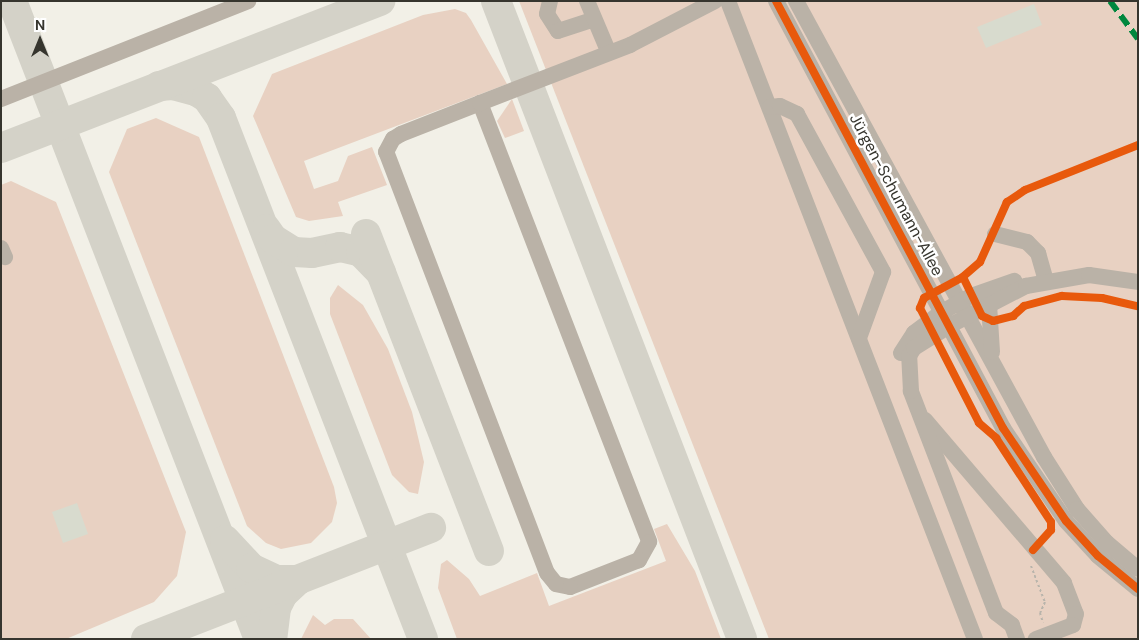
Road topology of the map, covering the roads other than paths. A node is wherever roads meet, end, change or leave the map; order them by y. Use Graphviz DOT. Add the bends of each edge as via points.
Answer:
graph roads {
  1 [pos="248,1"];
  2 [pos="550,1"];
  3 [pos="587,1"];
  4 [pos="715,1"];
  5 [pos="728,1"];
  6 [pos="776,1"];
  7 [pos="796,1"];
  8 [pos="594,19"];
  9 [pos="609,53"];
  10 [pos="1,98"];
  11 [pos="480,103"];
  12 [pos="770,107"];
  13 [pos="995,234"];
  14 [pos="1045,278"];
  15 [pos="1138,282"];
  16 [pos="989,304"];
  17 [pos="963,309"];
  18 [pos="945,319"];
  19 [pos="859,338"];
  20 [pos="998,371"];
  21 [pos="921,416"];
  22 [pos="1138,569"];
  23 [pos="1138,589"];
  24 [pos="1042,636"];
  25 [pos="976,639"];
  26 [pos="1017,639"];
  1 -- 10 [label="street"];
  2 -- 8 [label="street" via="547,14 558,31"];
  3 -- 8 [label="street"];
  4 -- 9 [label="street"];
  5 -- 12 [label="street"];
  6 -- 18 [label="street, Jürgen-Schumann-Allee"];
  7 -- 17 [label="street, Jürgen-Schumann-Allee"];
  8 -- 9 [label="street"];
  9 -- 11 [label="street"];
  11 -- 11 [label="street" via="393,138 386,152 546,572 556,584 570,587 640,560 649,542"];
  12 -- 19 [label="street"];
  12 -- 19 [label="street" via="780,106 797,114 883,272"];
  13 -- 14 [label="street" via="1027,242 1038,253"];
  14 -- 15 [label="street" via="1109,276"];
  14 -- 16 [label="street"];
  14 -- 17 [label="street" via="1022,278"];
  16 -- 17 [label="street"];
  16 -- 20 [label="street, Jürgen-Schumann-Allee" via="988,332"];
  17 -- 18 [label="street"];
  17 -- 20 [label="street, Jürgen-Schumann-Allee"];
  18 -- 21 [label="street" via="909,356 911,391"];
  18 -- 23 [label="street, Jürgen-Schumann-Allee" via="1003,428 1066,521 1098,556"];
  19 -- 25 [label="street"];
  20 -- 22 [label="street, Jürgen-Schumann-Allee" via="1077,509 1107,543"];
  21 -- 24 [label="street" via="940,434 1064,584 1076,614 1073,625"];
  21 -- 26 [label="street" via="996,613 1012,625"];
}
